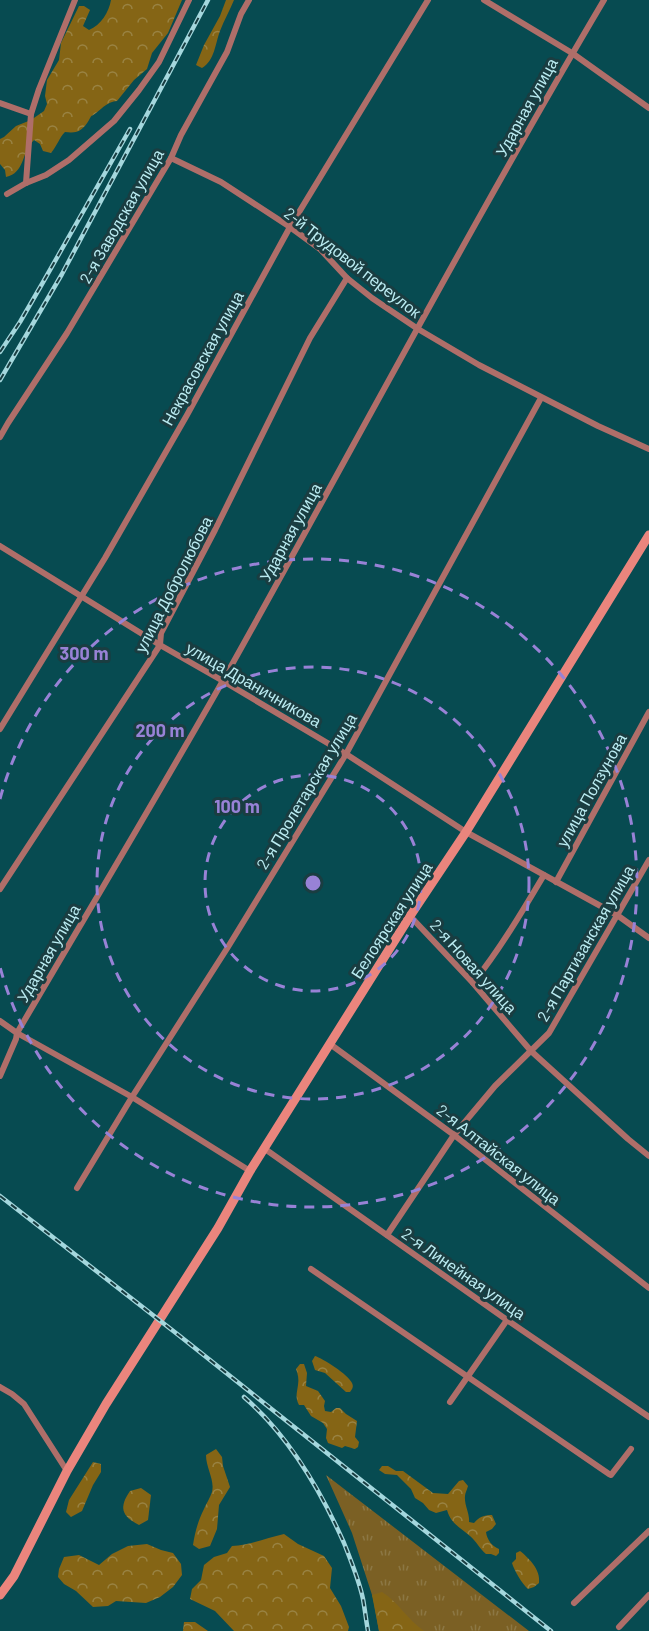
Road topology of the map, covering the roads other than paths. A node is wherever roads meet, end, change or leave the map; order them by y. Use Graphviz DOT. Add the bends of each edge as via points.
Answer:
graph roads {
  1 [pos="75,0"];
  2 [pos="189,0"];
  3 [pos="249,0"];
  4 [pos="428,0"];
  5 [pos="484,0"];
  6 [pos="604,0"];
  7 [pos="572,53"];
  8 [pos="0,103"];
  9 [pos="649,108"];
  10 [pos="31,114"];
  11 [pos="171,158"];
  12 [pos="26,183"];
  13 [pos="7,194"];
  14 [pos="290,227"];
  15 [pos="347,278"];
  16 [pos="418,329"];
  17 [pos="541,398"];
  18 [pos="0,437"];
  19 [pos="649,449"];
  20 [pos="649,535"];
  21 [pos="0,546"];
  22 [pos="80,597"];
  23 [pos="160,645"];
  24 [pos="223,681"];
  25 [pos="649,712"];
  26 [pos="0,729"];
  27 [pos="346,754"];
  28 [pos="466,831"];
  29 [pos="649,860"];
  30 [pos="544,875"];
  31 [pos="556,882"];
  32 [pos="0,890"];
  33 [pos="617,915"];
  34 [pos="410,916"];
  35 [pos="649,938"];
  36 [pos="472,983"];
  37 [pos="0,1021"];
  38 [pos="17,1033"];
  39 [pos="330,1044"];
  40 [pos="531,1051"];
  41 [pos="0,1076"];
  42 [pos="132,1097"];
  43 [pos="454,1136"];
  44 [pos="264,1149"];
  45 [pos="649,1156"];
  46 [pos="250,1171"];
  47 [pos="77,1188"];
  48 [pos="387,1235"];
  49 [pos="311,1269"];
  50 [pos="649,1288"];
  51 [pos="507,1320"];
  52 [pos="467,1377"];
  53 [pos="0,1387"];
  54 [pos="450,1402"];
  55 [pos="649,1417"];
  56 [pos="631,1449"];
  57 [pos="67,1471"];
  58 [pos="649,1531"];
  59 [pos="0,1595"];
  60 [pos="649,1595"];
  61 [pos="574,1603"];
  62 [pos="619,1627"];
  1 -- 10 [label="street"];
  2 -- 12 [label="street" via="159,62 114,121 69,160"];
  3 -- 11 [label="street, 2-я Заводская улица" via="227,52"];
  4 -- 14 [label="street, Некрасовская улица"];
  5 -- 7 [label="street"];
  6 -- 7 [label="street, Ударная улица"];
  7 -- 9 [label="street"];
  7 -- 16 [label="street, Ударная улица"];
  8 -- 10 [label="street"];
  10 -- 12 [label="street"];
  11 -- 14 [label="street, 2-й Трудовой переулок" via="221,182"];
  11 -- 18 [label="street, 2-я Заводская улица"];
  12 -- 13 [label="street"];
  14 -- 15 [label="street, 2-й Трудовой переулок" via="320,249"];
  14 -- 22 [label="street, Некрасовская улица"];
  15 -- 16 [label="street, 2-й Трудовой переулок"];
  15 -- 23 [label="street, улица Добролюбова" via="310,338 161,633"];
  16 -- 17 [label="street, 2-й Трудовой переулок"];
  16 -- 24 [label="street, Ударная улица"];
  17 -- 19 [label="street, 2-й Трудовой переулок"];
  17 -- 27 [label="street, 2-я Пролетарская улица"];
  20 -- 28 [label="street, Белоярская улица"];
  21 -- 22 [label="street, улица Драничникова"];
  22 -- 23 [label="street, улица Драничникова"];
  22 -- 26 [label="street, Некрасовская улица"];
  23 -- 24 [label="street, улица Драничникова"];
  23 -- 32 [label="street, улица Добролюбова"];
  24 -- 27 [label="street, улица Драничникова"];
  24 -- 38 [label="street, Ударная улица"];
  25 -- 31 [label="street, улица Ползунова"];
  27 -- 28 [label="street, улица Драничникова"];
  27 -- 42 [label="street, 2-я Пролетарская улица"];
  28 -- 30 [label="street, улица Драничникова"];
  28 -- 34 [label="street, Белоярская улица"];
  29 -- 33 [label="street, 2-я Партизанская улица"];
  30 -- 31 [label="street, улица Драничникова"];
  30 -- 36 [label="street" via="508,936"];
  31 -- 33 [label="street, улица Драничникова"];
  33 -- 35 [label="street, улица Драничникова"];
  33 -- 40 [label="street, 2-я Партизанская улица" via="549,1033"];
  34 -- 36 [label="street, 2-я Новая улица"];
  34 -- 39 [label="street, Белоярская улица"];
  36 -- 40 [label="street, 2-я Новая улица"];
  37 -- 38 [label="street"];
  38 -- 41 [label="street, Ударная улица"];
  38 -- 42 [label="street"];
  39 -- 43 [label="street, 2-я Алтайская улица"];
  39 -- 44 [label="street, Белоярская улица"];
  40 -- 43 [label="street, 2-я Партизанская улица" via="495,1086"];
  40 -- 45 [label="street, 2-я Новая улица"];
  42 -- 46 [label="street"];
  42 -- 47 [label="street, 2-я Пролетарская улица"];
  43 -- 48 [label="street, 2-я Партизанская улица"];
  43 -- 50 [label="street, 2-я Алтайская улица"];
  44 -- 46 [label="street, Белоярская улица"];
  44 -- 48 [label="street, 2-я Линейная улица"];
  46 -- 57 [label="street, Белоярская улица"];
  48 -- 51 [label="street, 2-я Линейная улица"];
  49 -- 52 [label="street"];
  51 -- 52 [label="street"];
  51 -- 55 [label="street, 2-я Линейная улица"];
  52 -- 54 [label="street"];
  52 -- 56 [label="street" via="609,1474"];
  53 -- 57 [label="street" via="24,1404"];
  57 -- 59 [label="street, Белоярская улица" via="14,1576"];
  58 -- 61 [label="street"];
  60 -- 62 [label="street"];
}
